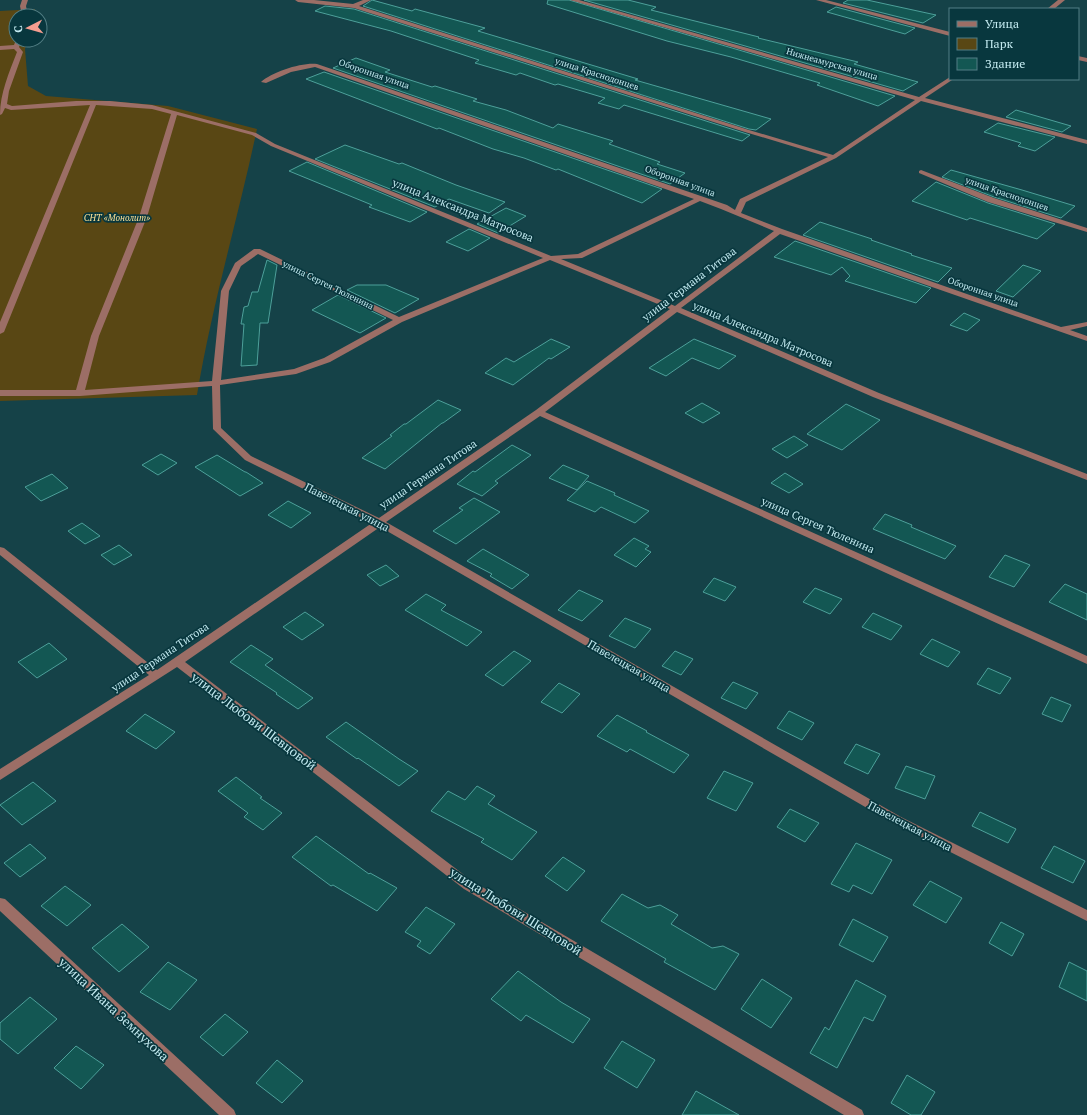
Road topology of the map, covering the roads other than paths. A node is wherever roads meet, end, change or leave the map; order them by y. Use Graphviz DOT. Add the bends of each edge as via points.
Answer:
graph roads {
  1 [pos="298,0"];
  2 [pos="368,0"];
  3 [pos="573,0"];
  4 [pos="819,0"];
  5 [pos="1062,0"];
  6 [pos="354,6"];
  7 [pos="1051,8"];
  8 [pos="347,9"];
  9 [pos="949,34"];
  10 [pos="17,48"];
  11 [pos="949,80"];
  12 [pos="264,82"];
  13 [pos="920,99"];
  14 [pos="94,103"];
  15 [pos="1,105"];
  16 [pos="0,113"];
  17 [pos="174,113"];
  18 [pos="1087,142"];
  19 [pos="834,157"];
  20 [pos="921,172"];
  21 [pos="699,199"];
  22 [pos="737,214"];
  23 [pos="1087,230"];
  24 [pos="779,231"];
  25 [pos="257,251"];
  26 [pos="549,258"];
  27 [pos="676,309"];
  28 [pos="399,320"];
  29 [pos="1087,324"];
  30 [pos="1060,330"];
  31 [pos="0,332"];
  32 [pos="1087,339"];
  33 [pos="216,383"];
  34 [pos="0,393"];
  35 [pos="80,393"];
  36 [pos="539,412"];
  37 [pos="1087,477"];
  38 [pos="379,522"];
  39 [pos="0,550"];
  40 [pos="1087,660"];
  41 [pos="177,662"];
  42 [pos="156,675"];
  43 [pos="0,775"];
  44 [pos="0,903"];
  45 [pos="1087,916"];
  46 [pos="229,1115"];
  47 [pos="858,1115"];
  1 -- 6 [label="street, улица Краснодонцев"];
  2 -- 6 [label="street"];
  3 -- 13 [label="street, Нижнеамурская улица"];
  4 -- 9 [label="street"];
  5 -- 7 [label="street"];
  6 -- 8 [label="street"];
  6 -- 19 [label="street, улица Краснодонцев"];
  10 -- 15 [label="street" via="20,52"];
  11 -- 13 [label="street"];
  12 -- 21 [label="street, Оборонная улица" via="286,70 302,65 315,65"];
  13 -- 18 [label="street, Нижнеамурская улица"];
  13 -- 19 [label="street"];
  14 -- 15 [label="street, улица Александра Матросова" via="11,108"];
  14 -- 17 [label="street, улица Александра Матросова" via="152,107"];
  14 -- 31 [label="street"];
  15 -- 16 [label="street"];
  17 -- 26 [label="street, улица Александра Матросова" via="254,134"];
  17 -- 35 [label="street" via="143,217 95,336"];
  19 -- 22 [label="street" via="743,202"];
  20 -- 23 [label="street, улица Краснодонцев" via="991,200"];
  21 -- 22 [label="street, Оборонная улица"];
  21 -- 26 [label="street" via="579,256"];
  22 -- 24 [label="street, Оборонная улица"];
  24 -- 27 [label="street, улица Германа Титова"];
  24 -- 30 [label="street, Оборонная улица"];
  25 -- 28 [label="street, улица Сергея Тюленина"];
  25 -- 33 [label="street, Павелецкая улица" via="238,265 225,291"];
  26 -- 27 [label="street, улица Александра Матросова"];
  26 -- 28 [label="street"];
  27 -- 36 [label="street, улица Германа Титова"];
  27 -- 37 [label="street, улица Александра Матросова" via="876,395"];
  28 -- 33 [label="street" via="327,360 296,371"];
  29 -- 30 [label="street"];
  30 -- 32 [label="street, Оборонная улица"];
  33 -- 35 [label="street"];
  33 -- 38 [label="street, Павелецкая улица" via="217,429 248,458"];
  34 -- 35 [label="street"];
  36 -- 38 [label="street, улица Германа Титова"];
  36 -- 40 [label="street, улица Сергея Тюленина"];
  38 -- 41 [label="street, улица Германа Титова"];
  38 -- 45 [label="street, Павелецкая улица" via="897,820"];
  39 -- 42 [label="street"];
  41 -- 42 [label="street, улица Германа Титова"];
  41 -- 47 [label="street, улица Любови Шевцовой" via="468,885"];
  42 -- 43 [label="street, улица Германа Титова"];
  44 -- 46 [label="street, улица Ивана Земнухова"];
}
